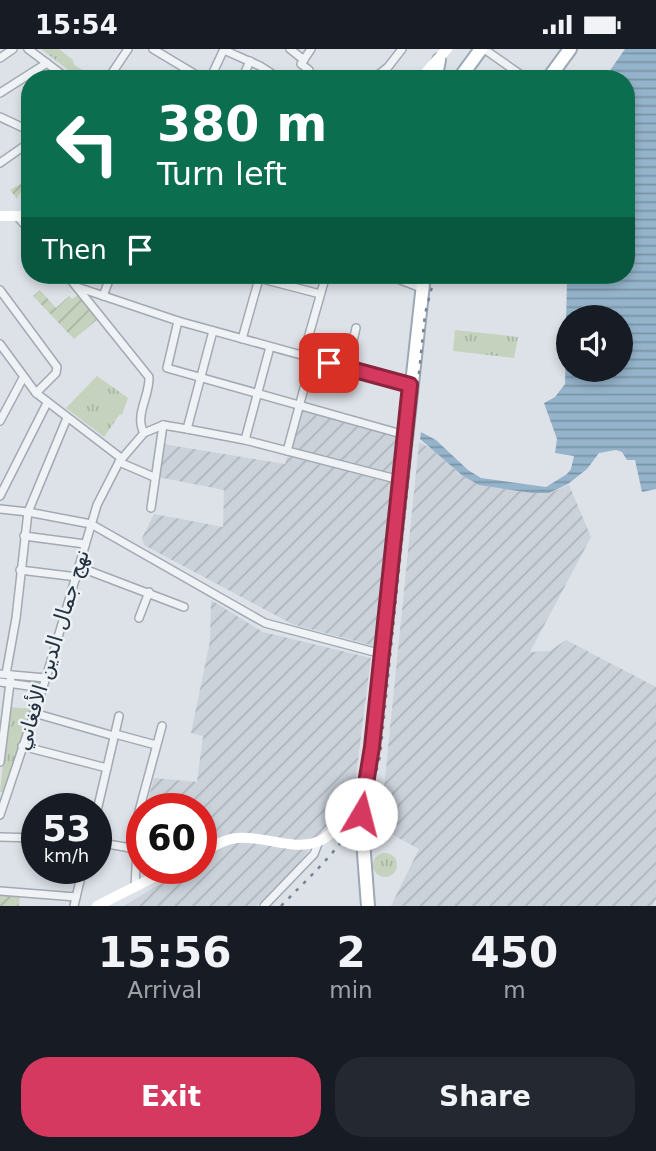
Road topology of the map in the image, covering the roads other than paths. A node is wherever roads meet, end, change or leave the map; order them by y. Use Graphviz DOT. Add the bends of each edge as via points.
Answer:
graph roads {
  1 [pos="13,49"];
  2 [pos="28,49"];
  3 [pos="128,49"];
  4 [pos="153,49"];
  5 [pos="224,49"];
  6 [pos="290,49"];
  7 [pos="311,49"];
  8 [pos="402,49"];
  9 [pos="482,49"];
  10 [pos="570,49"];
  11 [pos="443,54"];
  12 [pos="0,58"];
  13 [pos="304,59"];
  14 [pos="250,61"];
  15 [pos="47,64"];
  16 [pos="37,70"];
  17 [pos="55,70"];
  18 [pos="114,70"];
  19 [pos="188,70"];
  20 [pos="214,70"];
  21 [pos="246,70"];
  22 [pos="265,70"];
  23 [pos="309,70"];
  24 [pos="384,70"];
  25 [pos="428,70"];
  26 [pos="466,70"];
  27 [pos="514,70"];
  28 [pos="555,70"];
  29 [pos="21,80"];
  30 [pos="0,93"];
  31 [pos="0,117"];
  32 [pos="21,127"];
  33 [pos="21,148"];
  34 [pos="0,163"];
  35 [pos="0,216"];
  36 [pos="17,216"];
  37 [pos="21,216"];
  38 [pos="21,221"];
  39 [pos="74,284"];
  40 [pos="108,284"];
  41 [pos="257,284"];
  42 [pos="284,284"];
  43 [pos="323,284"];
  44 [pos="421,284"];
  45 [pos="77,287"];
  46 [pos="0,291"];
  47 [pos="320,294"];
  48 [pos="103,296"];
  49 [pos="178,321"];
  50 [pos="356,328"];
  51 [pos="213,331"];
  52 [pos="242,339"];
  53 [pos="0,344"];
  54 [pos="270,347"];
  55 [pos="303,356"];
  56 [pos="0,358"];
  57 [pos="9,358"];
  58 [pos="312,359"];
  59 [pos="347,368"];
  60 [pos="23,378"];
  61 [pos="201,378"];
  62 [pos="410,385"];
  63 [pos="36,393"];
  64 [pos="257,394"];
  65 [pos="47,403"];
  66 [pos="300,405"];
  67 [pos="67,418"];
  68 [pos="0,421"];
  69 [pos="163,425"];
  70 [pos="187,429"];
  71 [pos="144,433"];
  72 [pos="405,435"];
  73 [pos="245,440"];
  74 [pos="287,451"];
  75 [pos="120,460"];
  76 [pos="154,477"];
  77 [pos="400,480"];
  78 [pos="0,496"];
  79 [pos="151,508"];
  80 [pos="0,509"];
  81 [pos="28,512"];
  82 [pos="91,524"];
  83 [pos="24,536"];
  84 [pos="85,544"];
  85 [pos="79,567"];
  86 [pos="20,570"];
  87 [pos="77,577"];
  88 [pos="149,592"];
  89 [pos="184,607"];
  90 [pos="139,618"];
  91 [pos="382,654"];
  92 [pos="6,674"];
  93 [pos="46,678"];
  94 [pos="0,683"];
  95 [pos="10,684"];
  96 [pos="43,688"];
  97 [pos="34,713"];
  98 [pos="119,716"];
  99 [pos="162,726"];
  100 [pos="114,735"];
  101 [pos="156,745"];
  102 [pos="22,746"];
  103 [pos="0,762"];
  104 [pos="107,768"];
  105 [pos="101,793"];
  106 [pos="147,793"];
  107 [pos="364,793"];
  108 [pos="2,802"];
  109 [pos="0,815"];
  110 [pos="0,837"];
  111 [pos="21,838"];
  112 [pos="319,841"];
  113 [pos="217,844"];
  114 [pos="79,884"];
  115 [pos="139,884"];
  116 [pos="135,886"];
  117 [pos="0,891"];
  118 [pos="76,897"];
  119 [pos="120,900"];
  120 [pos="74,906"];
  121 [pos="97,906"];
  122 [pos="264,906"];
  123 [pos="368,906"];
  1 -- 12 [label="street"];
  2 -- 15 [label="street"];
  3 -- 18 [label="street"];
  4 -- 19 [label="street"];
  5 -- 14 [label="street"];
  5 -- 20 [label="street"];
  6 -- 13 [label="street"];
  7 -- 13 [label="street"];
  8 -- 24 [label="street"];
  9 -- 26 [label="main road"];
  9 -- 27 [label="street"];
  10 -- 28 [label="main road"];
  11 -- 25 [label="main road"];
  13 -- 23 [label="street" via="301,65"];
  14 -- 21 [label="street"];
  14 -- 22 [label="street"];
  15 -- 16 [label="street"];
  15 -- 17 [label="street"];
  29 -- 30 [label="street"];
  31 -- 32 [label="street"];
  33 -- 34 [label="street"];
  35 -- 36 [label="main road"];
  36 -- 37 [label="main road"];
  36 -- 38 [label="street"];
  39 -- 45 [label="street"];
  40 -- 48 [label="street"];
  41 -- 52 [label="street"];
  42 -- 47 [label="street"];
  43 -- 47 [label="street"];
  44 -- 62 [label="main road"];
  45 -- 48 [label="street"];
  45 -- 71 [label="street" via="149,377 141,415"];
  46 -- 63 [label="street" via="57,367"];
  47 -- 55 [label="street"];
  48 -- 49 [label="street"];
  49 -- 51 [label="street"];
  49 -- 61 [label="street" via="167,368"];
  50 -- 59 [label="street"];
  51 -- 52 [label="street"];
  51 -- 61 [label="street"];
  52 -- 54 [label="street"];
  53 -- 57 [label="street"];
  54 -- 55 [label="street"];
  54 -- 64 [label="street"];
  55 -- 58 [label="street"];
  56 -- 57 [label="street"];
  57 -- 60 [label="street"];
  58 -- 59 [label="street"];
  58 -- 66 [label="street"];
  59 -- 62 [label="street"];
  60 -- 63 [label="street"];
  60 -- 68 [label="street"];
  61 -- 64 [label="street"];
  61 -- 70 [label="street"];
  62 -- 72 [label="main road"];
  63 -- 65 [label="street"];
  64 -- 66 [label="street"];
  64 -- 73 [label="street"];
  65 -- 67 [label="street"];
  65 -- 78 [label="street"];
  66 -- 72 [label="street"];
  66 -- 74 [label="street"];
  67 -- 75 [label="street"];
  67 -- 81 [label="street"];
  69 -- 70 [label="street"];
  69 -- 71 [label="street"];
  69 -- 76 [label="street"];
  70 -- 73 [label="street"];
  71 -- 75 [label="street, نهج جمال الدين الأفغاني"];
  72 -- 77 [label="main road"];
  73 -- 74 [label="street"];
  74 -- 77 [label="street"];
  75 -- 76 [label="street"];
  75 -- 82 [label="street, نهج جمال الدين الأفغاني"];
  76 -- 79 [label="street"];
  77 -- 91 [label="main road"];
  80 -- 81 [label="street"];
  81 -- 82 [label="street"];
  81 -- 83 [label="street"];
  82 -- 84 [label="street, نهج جمال الدين الأفغاني"];
  82 -- 91 [label="street" via="265,623"];
  83 -- 84 [label="street"];
  83 -- 86 [label="street"];
  84 -- 85 [label="street, نهج جمال الدين الأفغاني"];
  85 -- 87 [label="street, نهج جمال الدين الأفغاني"];
  85 -- 88 [label="street"];
  86 -- 87 [label="street"];
  86 -- 92 [label="street"];
  87 -- 93 [label="street, نهج جمال الدين الأفغاني"];
  88 -- 89 [label="street"];
  88 -- 90 [label="street"];
  91 -- 107 [label="main road"];
  92 -- 93 [label="street"];
  92 -- 95 [label="street"];
  93 -- 96 [label="street, نهج جمال الدين الأفغاني"];
  94 -- 95 [label="street"];
  95 -- 96 [label="street"];
  95 -- 103 [label="street"];
  96 -- 97 [label="street, نهج جمال الدين الأفغاني"];
  97 -- 100 [label="street"];
  97 -- 102 [label="street, نهج جمال الدين الأفغاني"];
  98 -- 100 [label="street"];
  99 -- 101 [label="street"];
  100 -- 101 [label="street"];
  100 -- 104 [label="street"];
  101 -- 106 [label="street"];
  102 -- 104 [label="street"];
  102 -- 108 [label="street, نهج جمال الدين الأفغاني"];
  104 -- 105 [label="street"];
  107 -- 112 [label="main road"];
  107 -- 123 [label="main road" via="361,823"];
  108 -- 109 [label="street, نهج جمال الدين الأفغاني"];
  110 -- 111 [label="street"];
  112 -- 113 [label="main road" via="239,838"];
  112 -- 122 [label="street" via="314,855"];
  114 -- 118 [label="street"];
  115 -- 116 [label="main road"];
  116 -- 119 [label="main road"];
  117 -- 118 [label="street"];
  118 -- 120 [label="street"];
  119 -- 121 [label="main road"];
}
